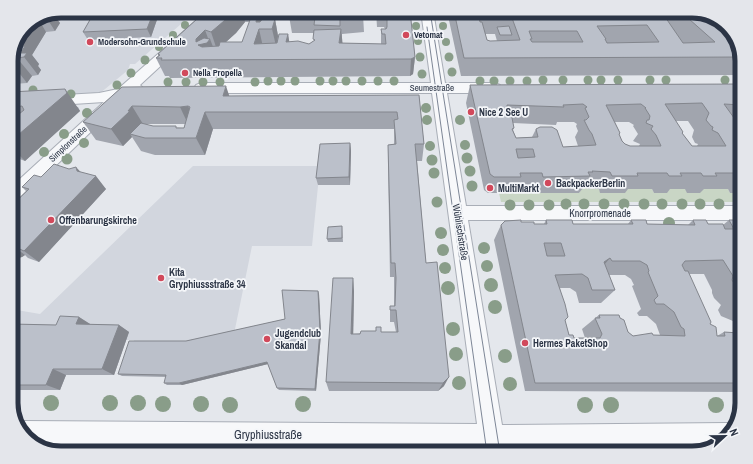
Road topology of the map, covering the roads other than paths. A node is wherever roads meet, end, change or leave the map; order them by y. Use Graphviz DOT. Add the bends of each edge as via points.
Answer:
graph roads {
  1 [pos="206,18"];
  2 [pos="427,18"];
  3 [pos="152,88"];
  4 [pos="189,88"];
  5 [pos="439,88"];
  6 [pos="508,88"];
  7 [pos="122,93"];
  8 [pos="18,103"];
  9 [pos="18,191"];
  10 [pos="458,213"];
  11 [pos="735,213"];
  12 [pos="32,434"];
  13 [pos="719,436"];
  14 [pos="493,445"];
  1 -- 7 [label="street, Simplonstraße"];
  2 -- 5 [label="street, Wühlischstraße"];
  3 -- 7 [label="street"];
  4 -- 5 [label="street, Seumestraße"];
  5 -- 6 [label="street, Seumestraße"];
  5 -- 10 [label="street, Wühlischstraße"];
  7 -- 8 [label="street" via="99,98"];
  7 -- 9 [label="street, Simplonstraße"];
  10 -- 11 [label="street, Knorrpromenade"];
  10 -- 14 [label="street, Wühlischstraße"];
  12 -- 14 [label="street, Gryphiusstraße" via="318,434"];
  13 -- 14 [label="street, Gryphiusstraße" via="548,438"];
}
